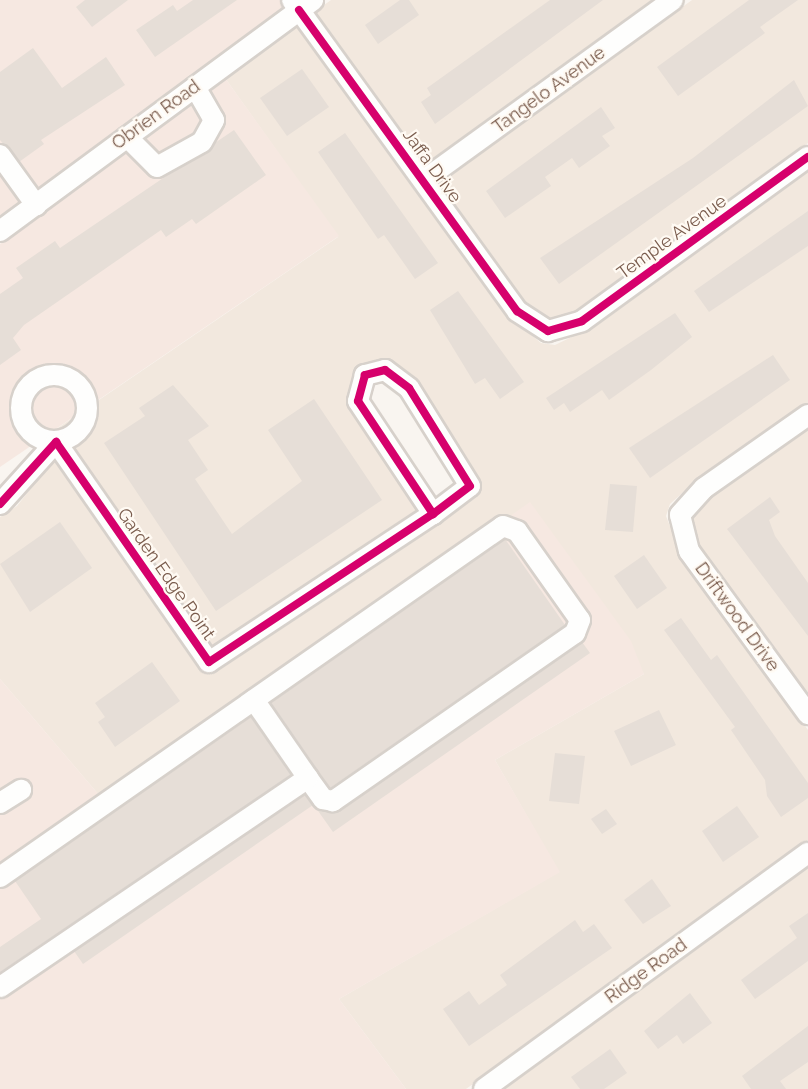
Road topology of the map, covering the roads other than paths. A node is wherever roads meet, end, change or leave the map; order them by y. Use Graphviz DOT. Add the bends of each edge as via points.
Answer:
graph roads {
  1 [pos="674,0"];
  2 [pos="301,3"];
  3 [pos="195,87"];
  4 [pos="127,137"];
  5 [pos="0,155"];
  6 [pos="808,156"];
  7 [pos="424,180"];
  8 [pos="36,205"];
  9 [pos="0,231"];
  10 [pos="548,331"];
  11 [pos="808,415"];
  12 [pos="0,504"];
  13 [pos="433,514"];
  14 [pos="254,700"];
  15 [pos="808,714"];
  16 [pos="308,778"];
  17 [pos="21,790"];
  18 [pos="0,803"];
  19 [pos="808,853"];
  20 [pos="0,877"];
  21 [pos="0,987"];
  22 [pos="484,1089"];
  1 -- 7 [label="street, Tangelo Avenue"];
  2 -- 3 [label="street, Obrien Road"];
  2 -- 7 [label="street, Jaffa Drive"];
  3 -- 4 [label="street, Obrien Road"];
  3 -- 4 [label="street" via="215,127 202,142 157,167"];
  4 -- 8 [label="street, Obrien Road"];
  5 -- 8 [label="street"];
  6 -- 10 [label="street, Temple Avenue" via="582,321"];
  7 -- 10 [label="street, Jaffa Drive" via="517,311"];
  8 -- 9 [label="street, Obrien Road"];
  11 -- 15 [label="street, Driftwood Drive" via="704,488 680,515 689,551"];
  12 -- 13 [label="street, Garden Edge Point" via="56,442 209,662"];
  13 -- 13 [label="street, Garden Edge Point" via="470,486 409,388 385,370 365,375 358,402"];
  14 -- 16 [label="street"];
  14 -- 16 [label="street" via="503,526 517,531 580,620 575,633 333,801 323,799"];
  14 -- 20 [label="street"];
  16 -- 21 [label="street"];
  17 -- 18 [label="street"];
  19 -- 22 [label="street, Ridge Road"];
}
